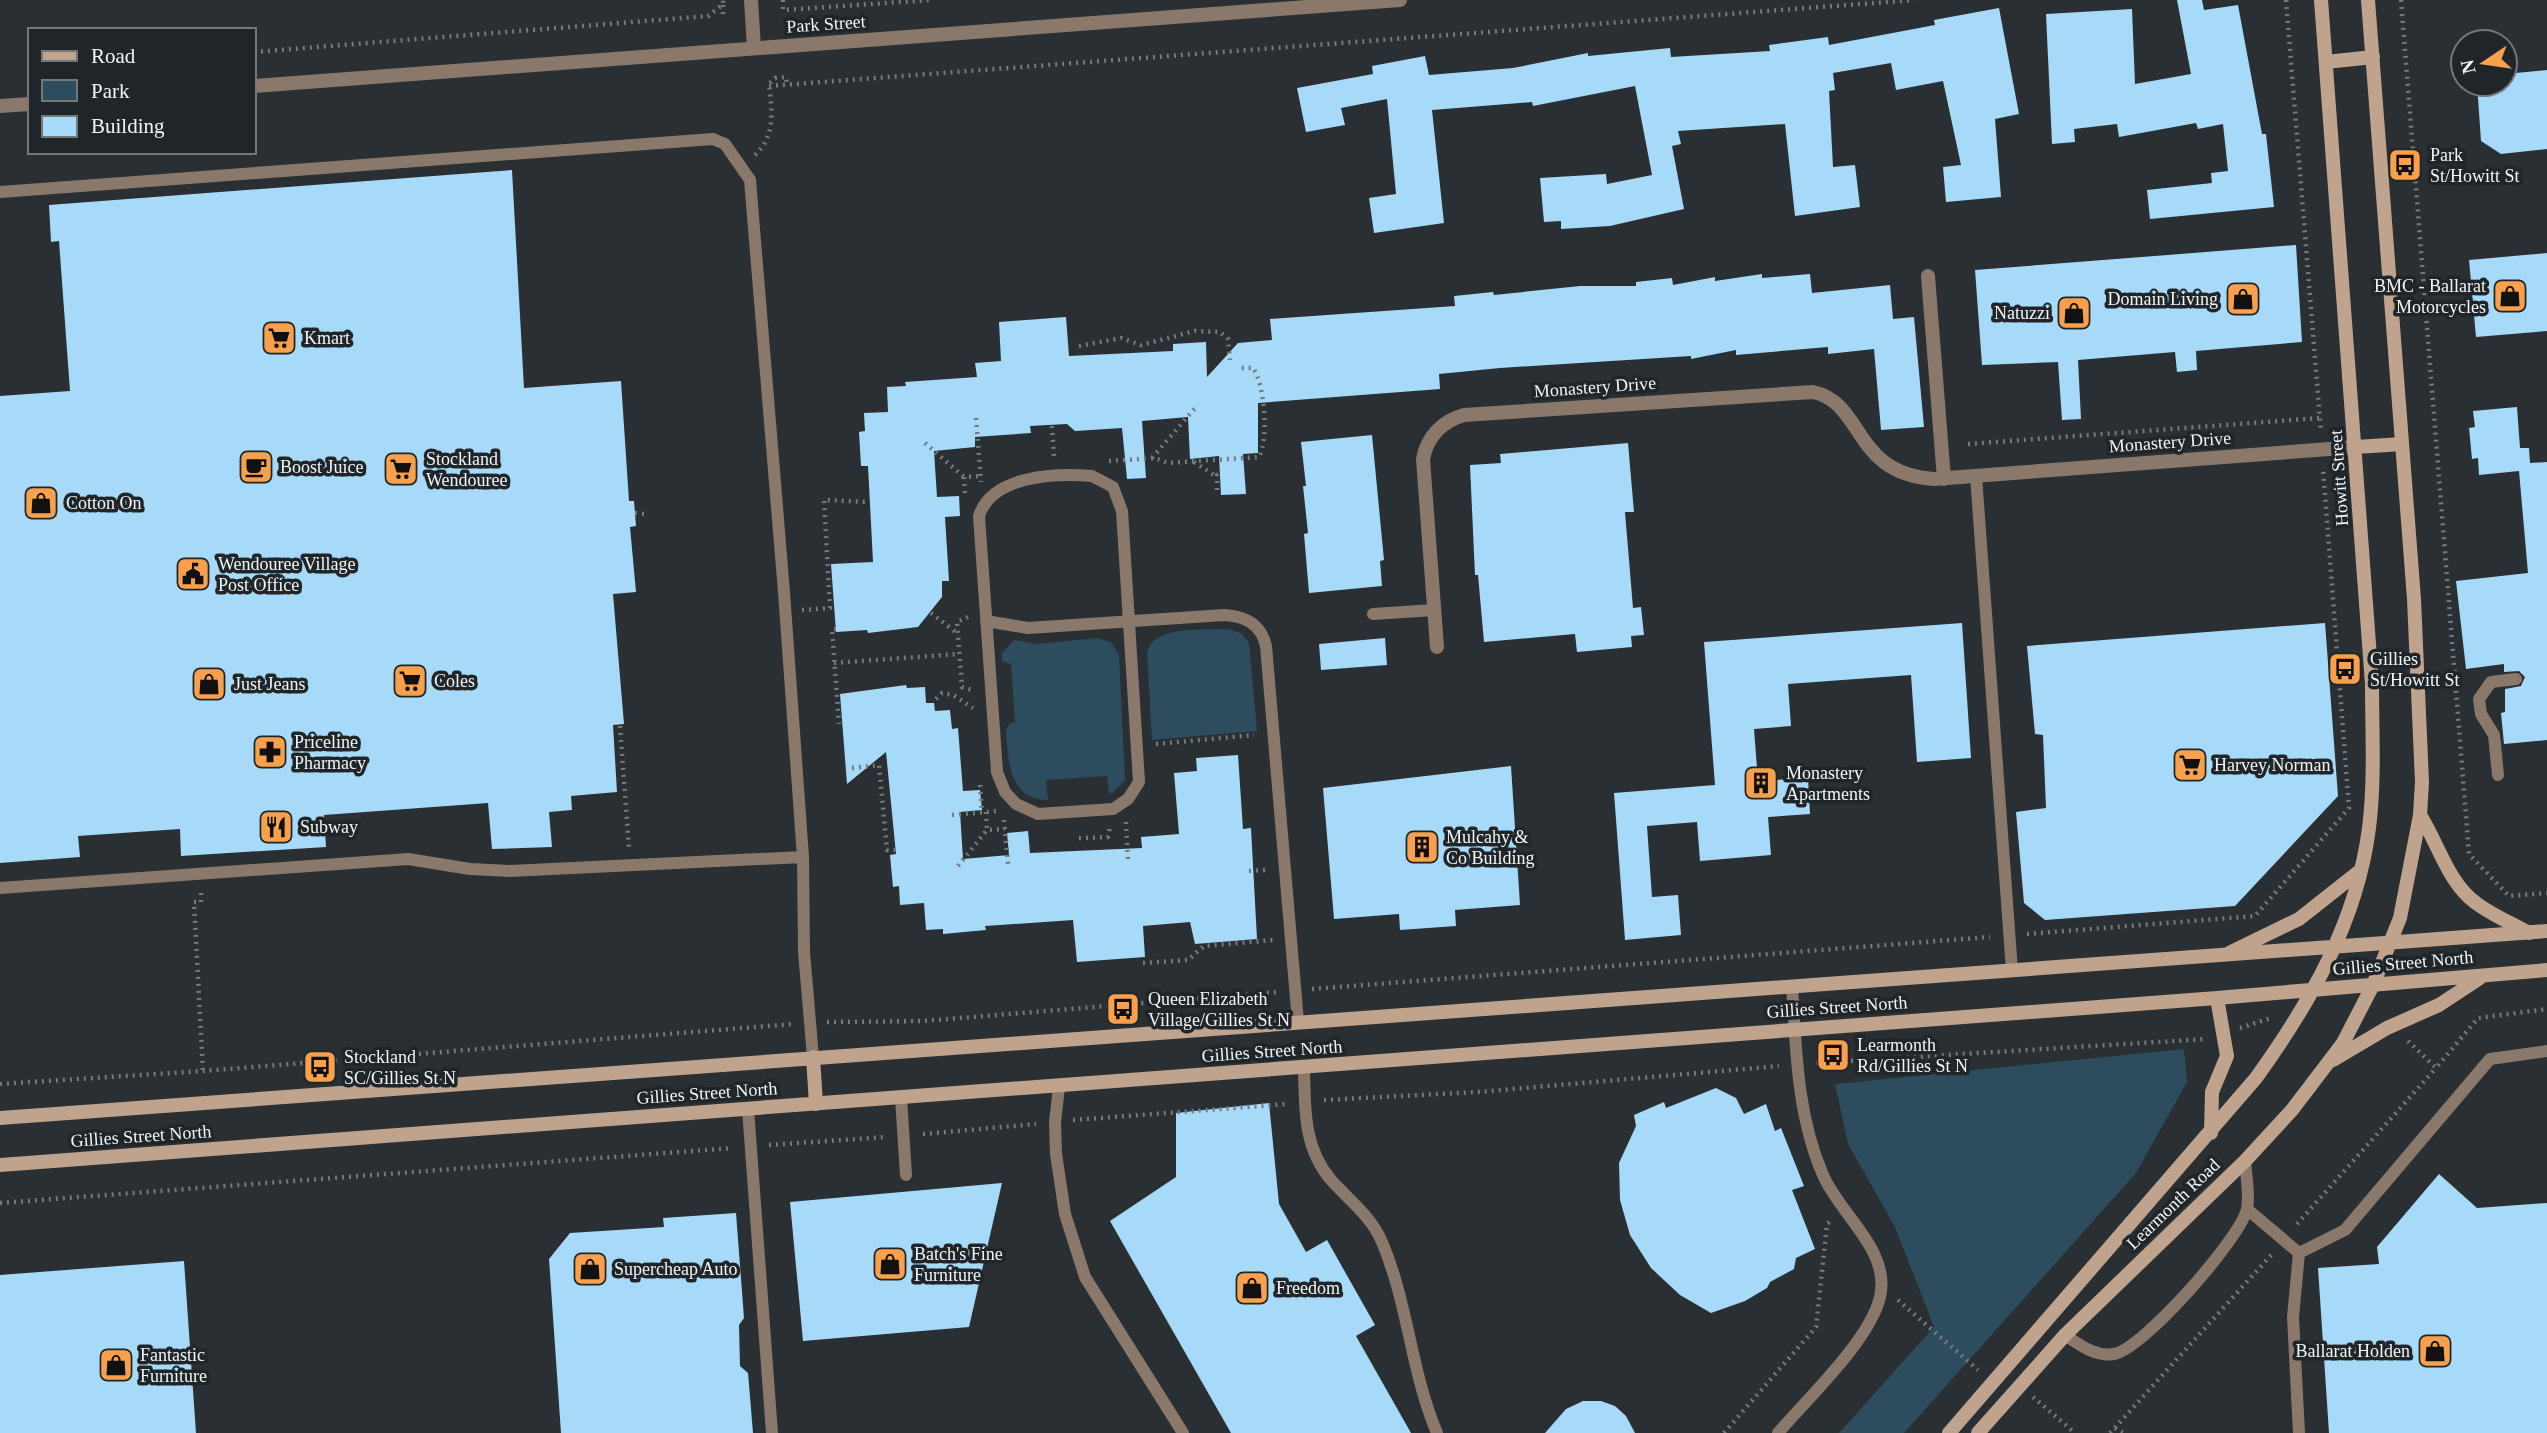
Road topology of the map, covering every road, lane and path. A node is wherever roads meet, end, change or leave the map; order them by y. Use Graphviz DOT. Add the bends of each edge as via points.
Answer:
graph roads {
  1 [pos="751,0"];
  2 [pos="783,0"];
  3 [pos="930,0"];
  4 [pos="1400,0"];
  5 [pos="1914,0"];
  6 [pos="2286,0"];
  7 [pos="2321,0"];
  8 [pos="2368,0"];
  9 [pos="2401,0"];
  10 [pos="723,2"];
  11 [pos="723,15"];
  12 [pos="754,48"];
  13 [pos="256,52"];
  14 [pos="2373,57"];
  15 [pos="2326,62"];
  16 [pos="256,86"];
  17 [pos="28,104"];
  18 [pos="0,106"];
  19 [pos="741,166"];
  20 [pos="0,192"];
  21 [pos="1928,275"];
  22 [pos="1079,346"];
  23 [pos="1230,359"];
  24 [pos="1239,369"];
  25 [pos="1195,408"];
  26 [pos="2320,418"];
  27 [pos="1052,426"];
  28 [pos="925,443"];
  29 [pos="2402,443"];
  30 [pos="1968,444"];
  31 [pos="2356,447"];
  32 [pos="2321,450"];
  33 [pos="1054,457"];
  34 [pos="1061,457"];
  35 [pos="1044,458"];
  36 [pos="1151,458"];
  37 [pos="1192,461"];
  38 [pos="1096,462"];
  39 [pos="1223,475"];
  40 [pos="993,476"];
  41 [pos="1976,476"];
  42 [pos="964,477"];
  43 [pos="1217,477"];
  44 [pos="1944,479"];
  45 [pos="1217,490"];
  46 [pos="965,493"];
  47 [pos="868,502"];
  48 [pos="635,513"];
  49 [pos="645,514"];
  50 [pos="812,609"];
  51 [pos="1434,610"];
  52 [pos="931,613"];
  53 [pos="1373,614"];
  54 [pos="986,621"];
  55 [pos="1130,621"];
  56 [pos="836,629"];
  57 [pos="958,634"];
  58 [pos="1437,647"];
  59 [pos="959,654"];
  60 [pos="834,663"];
  61 [pos="2516,679"];
  62 [pos="936,699"];
  63 [pos="974,709"];
  64 [pos="839,724"];
  65 [pos="620,726"];
  66 [pos="1257,748"];
  67 [pos="1156,752"];
  68 [pos="852,768"];
  69 [pos="2498,775"];
  70 [pos="986,812"];
  71 [pos="952,815"];
  72 [pos="2420,815"];
  73 [pos="1132,818"];
  74 [pos="1121,823"];
  75 [pos="1005,829"];
  76 [pos="987,830"];
  77 [pos="1079,838"];
  78 [pos="895,849"];
  79 [pos="1266,856"];
  80 [pos="803,857"];
  81 [pos="1128,861"];
  82 [pos="1008,864"];
  83 [pos="630,866"];
  84 [pos="958,866"];
  85 [pos="1267,870"];
  86 [pos="2361,870"];
  87 [pos="1249,871"];
  88 [pos="199,873"];
  89 [pos="1268,882"];
  90 [pos="0,888"];
  91 [pos="2547,893"];
  92 [pos="1272,928"];
  93 [pos="2547,932"];
  94 [pos="2529,933"];
  95 [pos="2010,935"];
  96 [pos="1273,940"];
  97 [pos="2391,944"];
  98 [pos="2335,949"];
  99 [pos="1274,950"];
  100 [pos="2221,957"];
  101 [pos="1143,962"];
  102 [pos="2547,970"];
  103 [pos="2012,971"];
  104 [pos="2483,976"];
  105 [pos="1277,982"];
  106 [pos="2373,985"];
  107 [pos="1792,986"];
  108 [pos="2315,989"];
  109 [pos="1295,990"];
  110 [pos="1276,992"];
  111 [pos="2217,998"];
  112 [pos="2547,1009"];
  113 [pos="2279,1018"];
  114 [pos="1298,1022"];
  115 [pos="810,1023"];
  116 [pos="2238,1029"];
  117 [pos="1794,1030"];
  118 [pos="2405,1038"];
  119 [pos="2206,1039"];
  120 [pos="2547,1051"];
  121 [pos="813,1057"];
  122 [pos="2332,1060"];
  123 [pos="1799,1064"];
  124 [pos="1304,1068"];
  125 [pos="2436,1068"];
  126 [pos="203,1071"];
  127 [pos="0,1084"];
  128 [pos="1059,1087"];
  129 [pos="901,1098"];
  130 [pos="1305,1101"];
  131 [pos="816,1104"];
  132 [pos="748,1109"];
  133 [pos="0,1118"];
  134 [pos="1055,1122"];
  135 [pos="2211,1133"];
  136 [pos="903,1136"];
  137 [pos="751,1147"];
  138 [pos="2245,1161"];
  139 [pos="0,1165"];
  140 [pos="906,1175"];
  141 [pos="0,1203"];
  142 [pos="2247,1209"];
  143 [pos="1826,1213"];
  144 [pos="2297,1224"];
  145 [pos="2276,1250"];
  146 [pos="2299,1253"];
  147 [pos="1882,1285"];
  148 [pos="2065,1335"];
  149 [pos="1993,1382"];
  150 [pos="2020,1384"];
  151 [pos="2115,1428"];
  152 [pos="772,1433"];
  153 [pos="1183,1433"];
  154 [pos="1437,1433"];
  155 [pos="1724,1433"];
  156 [pos="1778,1433"];
  157 [pos="1949,1433"];
  158 [pos="1978,1433"];
  159 [pos="2076,1433"];
  160 [pos="2110,1433"];
  161 [pos="2123,1433"];
  162 [pos="2299,1433"];
  1 -- 12 [label="street"];
  2 -- 3 [label="path" via="783,10"];
  4 -- 12 [label="street, Park Street"];
  5 -- 19 [label="path" via="769,86 771,130 763,148"];
  6 -- 26 [label="path"];
  7 -- 15 [label="main road, Howitt Street"];
  8 -- 14 [label="main road"];
  9 -- 91 [label="path" via="2469,854 2509,896"];
  10 -- 11 [label="path"];
  10 -- 13 [label="path" via="708,16"];
  12 -- 16 [label="street, Park Street"];
  14 -- 15 [label="main road"];
  14 -- 29 [label="main road"];
  15 -- 31 [label="main road, Howitt Street"];
  17 -- 18 [label="street"];
  19 -- 20 [label="lane" via="725,144 713,139"];
  19 -- 80 [label="lane" via="751,187"];
  21 -- 44 [label="street"];
  22 -- 23 [label="path" via="1121,338 1141,345 1195,331 1217,332 1228,339"];
  24 -- 37 [label="path" via="1253,368 1260,384 1262,452 1259,457"];
  25 -- 36 [label="path"];
  26 -- 30 [label="path"];
  26 -- 32 [label="path"];
  27 -- 33 [label="path"];
  28 -- 42 [label="path"];
  29 -- 31 [label="main road"];
  29 -- 72 [label="main road" via="2414,599"];
  31 -- 32 [label="street, Monastery Drive"];
  31 -- 86 [label="main road, Howitt Street" via="2372,684 2373,791"];
  32 -- 41 [label="street, Monastery Drive"];
  32 -- 95 [label="path" via="2349,808 2255,916"];
  33 -- 34 [label="path"];
  33 -- 35 [label="path"];
  36 -- 37 [label="path" via="1168,463"];
  36 -- 38 [label="path"];
  37 -- 43 [label="path"];
  39 -- 43 [label="path"];
  40 -- 42 [label="path"];
  41 -- 44 [label="street, Monastery Drive"];
  41 -- 95 [label="lane"];
  42 -- 46 [label="path"];
  43 -- 45 [label="path"];
  44 -- 51 [label="street, Monastery Drive" via="1914,477 1891,467 1865,445 1840,407 1813,392 1459,416 1435,432 1423,459"];
  47 -- 50 [label="path" via="824,500 830,608"];
  48 -- 49 [label="path"];
  51 -- 53 [label="lane"];
  51 -- 58 [label="street, Monastery Drive"];
  52 -- 57 [label="path"];
  54 -- 55 [label="lane" via="1031,628"];
  54 -- 55 [label="lane" via="979,528 982,508 994,494 1022,481 1084,475 1108,483 1121,503"];
  54 -- 55 [label="lane" via="997,775 1016,804 1029,813 1043,814 1113,809 1138,786"];
  55 -- 109 [label="lane" via="1234,616 1254,625 1264,638"];
  56 -- 60 [label="path" via="832,629"];
  59 -- 60 [label="path"];
  60 -- 64 [label="path"];
  61 -- 69 [label="lane" via="2491,682 2479,699 2481,714 2494,735"];
  62 -- 63 [label="path" via="942,693 951,694"];
  65 -- 83 [label="path"];
  66 -- 67 [label="path" via="1256,735 1156,743"];
  68 -- 78 [label="path" via="879,765 887,850"];
  70 -- 71 [label="path"];
  70 -- 75 [label="path" via="1002,813"];
  70 -- 76 [label="path"];
  72 -- 94 [label="main road" via="2466,895"];
  72 -- 97 [label="main road"];
  73 -- 74 [label="path"];
  74 -- 77 [label="path" via="1109,828 1108,836"];
  74 -- 81 [label="path"];
  75 -- 76 [label="path"];
  75 -- 82 [label="path"];
  76 -- 84 [label="path"];
  79 -- 85 [label="path"];
  80 -- 83 [label="lane"];
  80 -- 115 [label="lane"];
  83 -- 88 [label="lane" via="499,871 408,859"];
  85 -- 87 [label="path"];
  85 -- 89 [label="path"];
  86 -- 98 [label="main road, Howitt Street"];
  86 -- 100 [label="main road" via="2299,919"];
  88 -- 90 [label="lane"];
  88 -- 126 [label="path" via="201,902 194,902"];
  92 -- 96 [label="path"];
  93 -- 94 [label="main road, Gillies Street North"];
  94 -- 97 [label="main road, Gillies Street North"];
  95 -- 103 [label="lane"];
  95 -- 109 [label="path"];
  96 -- 99 [label="path"];
  96 -- 101 [label="path" via="1204,946 1188,960"];
  97 -- 98 [label="main road, Gillies Street North"];
  97 -- 106 [label="main road, Learmonth Road"];
  98 -- 100 [label="main road, Gillies Street North"];
  98 -- 108 [label="main road, Learmonth Road"];
  100 -- 103 [label="main road, Gillies Street North"];
  102 -- 104 [label="main road, Gillies Street North"];
  103 -- 107 [label="main road, Gillies Street North"];
  104 -- 106 [label="main road, Gillies Street North"];
  104 -- 122 [label="main road" via="2439,1005"];
  105 -- 110 [label="path"];
  106 -- 108 [label="main road, Gillies Street North"];
  106 -- 122 [label="main road, Learmonth Road"];
  107 -- 114 [label="main road, Gillies Street North"];
  107 -- 117 [label="lane"];
  108 -- 111 [label="main road, Gillies Street North"];
  108 -- 135 [label="main road, Learmonth Road" via="2279,1046"];
  109 -- 110 [label="path"];
  109 -- 114 [label="lane"];
  110 -- 115 [label="path" via="923,1021"];
  111 -- 117 [label="main road, Gillies Street North"];
  111 -- 135 [label="main road" via="2227,1056 2212,1092"];
  112 -- 125 [label="path" via="2478,1018"];
  113 -- 116 [label="path"];
  114 -- 121 [label="main road, Gillies Street North"];
  115 -- 121 [label="lane"];
  115 -- 126 [label="path"];
  117 -- 123 [label="lane"];
  117 -- 124 [label="main road, Gillies Street North"];
  118 -- 125 [label="path"];
  119 -- 123 [label="path"];
  120 -- 146 [label="lane" via="2490,1059 2345,1230"];
  121 -- 131 [label="main road"];
  121 -- 133 [label="main road, Gillies Street North"];
  122 -- 138 [label="main road, Learmonth Road"];
  123 -- 130 [label="path" via="1478,1092"];
  123 -- 147 [label="lane" via="1806,1132 1824,1178 1874,1253"];
  124 -- 128 [label="main road, Gillies Street North"];
  124 -- 130 [label="lane"];
  125 -- 144 [label="path"];
  126 -- 127 [label="path"];
  128 -- 129 [label="main road, Gillies Street North"];
  128 -- 134 [label="lane"];
  129 -- 131 [label="main road, Gillies Street North"];
  129 -- 136 [label="lane"];
  130 -- 134 [label="path"];
  130 -- 154 [label="lane" via="1314,1155 1368,1217 1381,1240 1422,1395"];
  131 -- 132 [label="main road, Gillies Street North"];
  132 -- 137 [label="lane"];
  132 -- 139 [label="main road, Gillies Street North"];
  134 -- 136 [label="path"];
  134 -- 153 [label="lane" via="1065,1214 1085,1277"];
  135 -- 149 [label="main road, Learmonth Road"];
  136 -- 137 [label="path"];
  136 -- 140 [label="lane"];
  137 -- 141 [label="path"];
  137 -- 152 [label="lane"];
  138 -- 142 [label="lane"];
  138 -- 148 [label="main road, Learmonth Road"];
  142 -- 146 [label="lane"];
  142 -- 148 [label="lane" via="2232,1240 2132,1347 2116,1354 2096,1353"];
  143 -- 155 [label="path" via="1831,1221 1827,1224 1816,1327"];
  145 -- 151 [label="path"];
  146 -- 162 [label="lane" via="2293,1317"];
  147 -- 149 [label="path"];
  147 -- 156 [label="lane" via="1878,1307 1866,1330"];
  148 -- 150 [label="main road, Learmonth Road"];
  149 -- 157 [label="main road, Learmonth Road"];
  150 -- 158 [label="main road, Learmonth Road"];
  150 -- 159 [label="path"];
  151 -- 160 [label="path"];
  151 -- 161 [label="path"];
}
